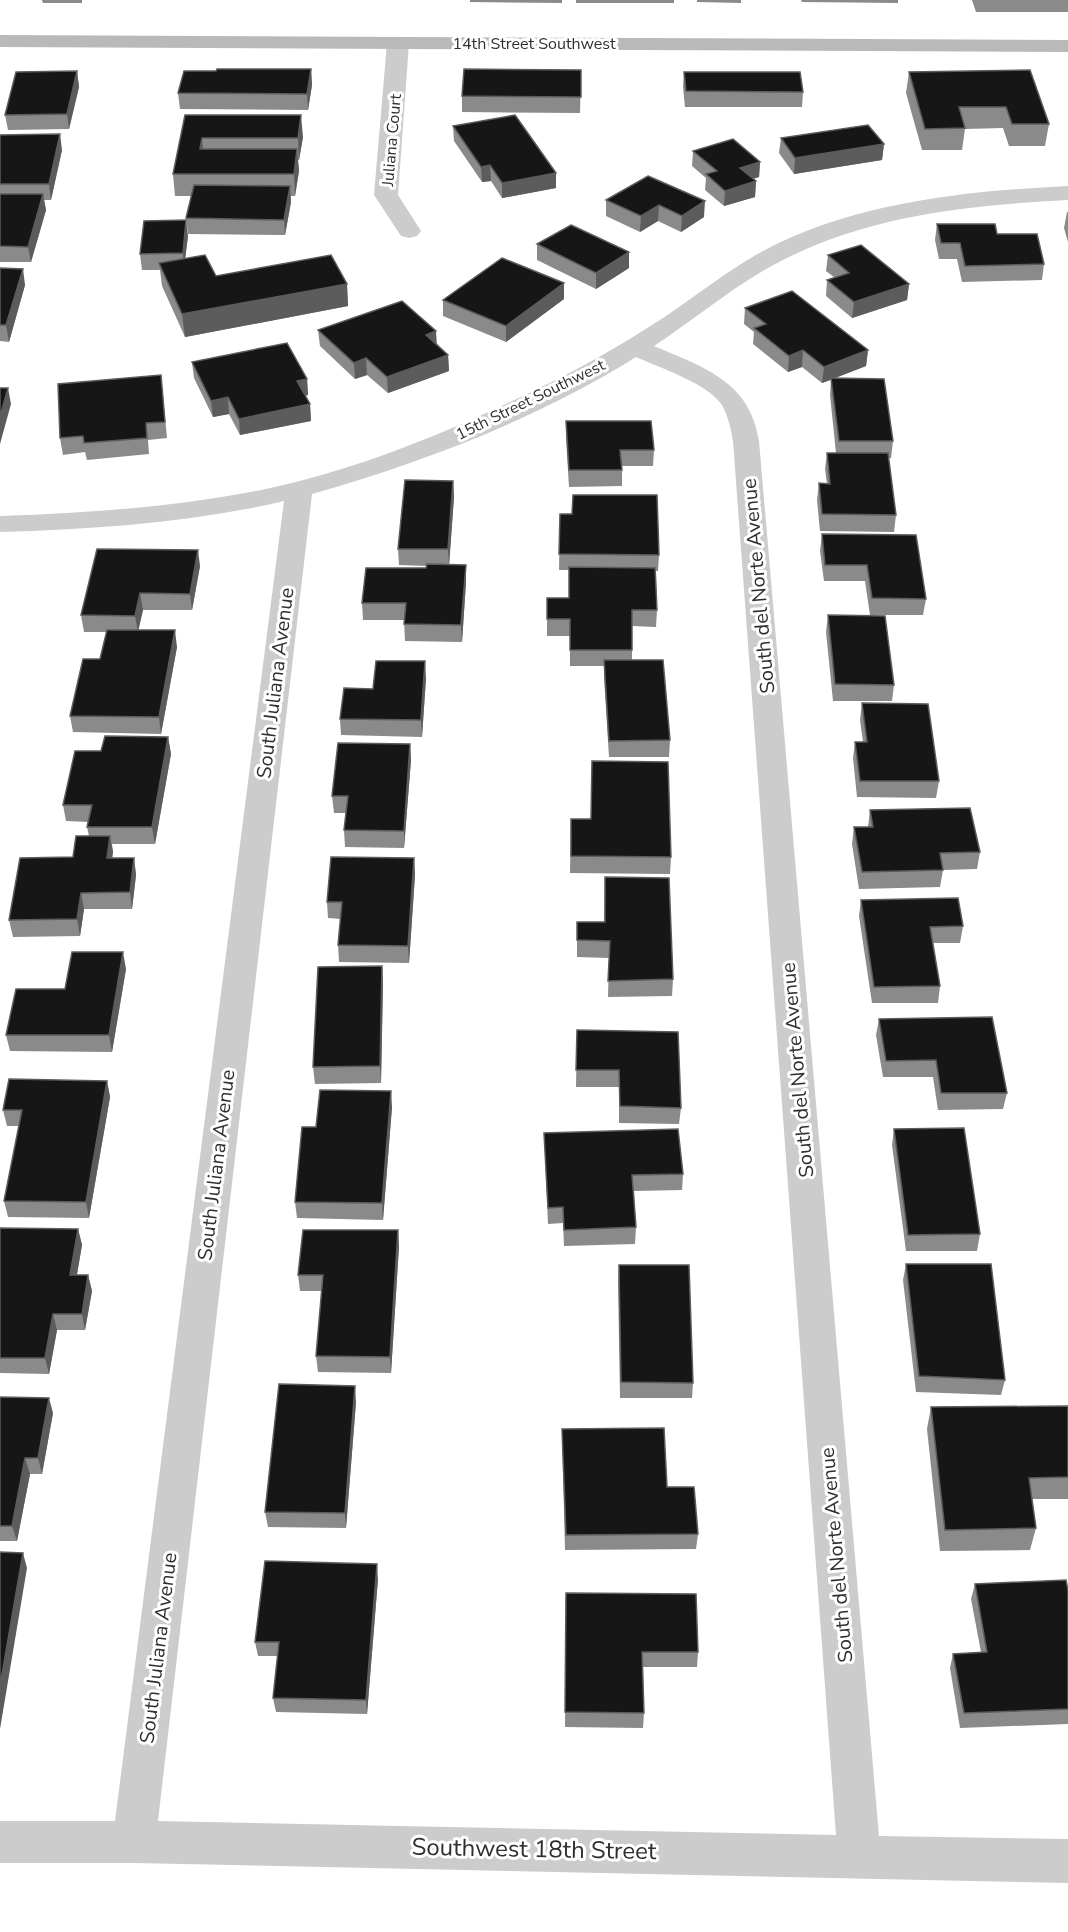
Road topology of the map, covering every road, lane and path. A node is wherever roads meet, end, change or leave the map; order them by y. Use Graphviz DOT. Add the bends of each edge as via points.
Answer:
graph roads {
  1 [pos="0,41"];
  2 [pos="398,43"];
  3 [pos="1068,46"];
  4 [pos="1068,193"];
  5 [pos="410,231"];
  6 [pos="634,347"];
  7 [pos="299,489"];
  8 [pos="0,524"];
  9 [pos="0,1842"];
  10 [pos="134,1842"];
  11 [pos="860,1855"];
  12 [pos="1068,1861"];
  1 -- 2 [label="main road, 14th Street Southwest"];
  2 -- 3 [label="main road, 14th Street Southwest"];
  2 -- 5 [label="street, Juliana Court" via="386,195"];
  4 -- 6 [label="street, 15th Street Southwest" via="920,210 830,231 773,255"];
  6 -- 7 [label="street, 15th Street Southwest" via="573,382 486,423 400,458"];
  6 -- 11 [label="street, South del Norte Avenue" via="714,385 728,396 747,441"];
  7 -- 8 [label="street, 15th Street Southwest" via="139,516"];
  7 -- 10 [label="street, South Juliana Avenue"];
  9 -- 10 [label="street, Southwest 18th Street"];
  10 -- 11 [label="street, Southwest 18th Street"];
  11 -- 12 [label="street, Southwest 18th Street"];
}
